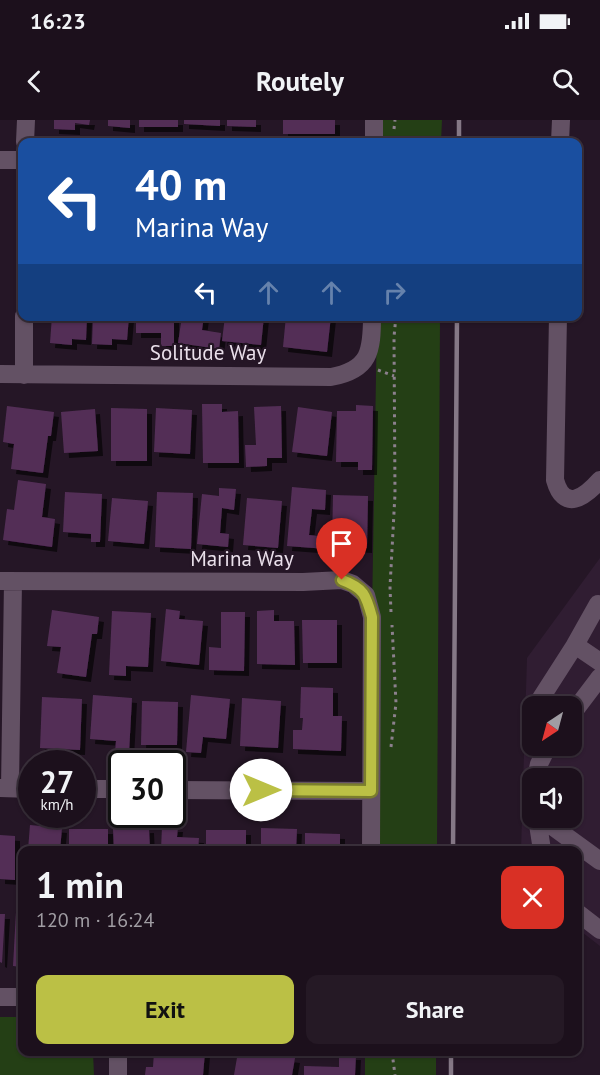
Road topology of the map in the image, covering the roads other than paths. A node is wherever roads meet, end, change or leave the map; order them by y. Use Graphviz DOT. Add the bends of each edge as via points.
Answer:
graph roads {
  1 [pos="26,120"];
  2 [pos="374,120"];
  3 [pos="561,120"];
  4 [pos="25,138"];
  5 [pos="374,138"];
  6 [pos="560,138"];
  7 [pos="0,160"];
  8 [pos="18,160"];
  9 [pos="24,321"];
  10 [pos="372,321"];
  11 [pos="558,321"];
  12 [pos="0,374"];
  13 [pos="24,375"];
  14 [pos="600,480"];
  15 [pos="6,581"];
  16 [pos="598,604"];
  17 [pos="575,645"];
  18 [pos="600,662"];
  19 [pos="600,677"];
  20 [pos="543,696"];
  21 [pos="582,701"];
  22 [pos="5,788"];
  23 [pos="186,790"];
  24 [pos="371,791"];
  25 [pos="539,828"];
  26 [pos="555,828"];
  27 [pos="371,846"];
  28 [pos="541,846"];
  29 [pos="580,846"];
  30 [pos="582,848"];
  31 [pos="600,861"];
  32 [pos="582,916"];
  33 [pos="600,930"];
  34 [pos="0,997"];
  35 [pos="18,997"];
  36 [pos="118,1056"];
  37 [pos="118,1075"];
  1 -- 4 [label="street"];
  2 -- 5 [label="street"];
  3 -- 6 [label="street"];
  7 -- 8 [label="street"];
  9 -- 13 [label="street"];
  10 -- 13 [label="street, Solitude Way" via="372,342 366,358 346,375"];
  11 -- 14 [label="street" via="555,480 562,496 571,499 589,492"];
  12 -- 13 [label="street, Solitude Way"];
  15 -- 22 [label="street"];
  15 -- 24 [label="street, Marina Way" via="342,580 353,584 366,595 372,617"];
  16 -- 17 [label="street"];
  17 -- 18 [label="street"];
  17 -- 20 [label="street"];
  19 -- 21 [label="street"];
  23 -- 24 [label="street"];
  24 -- 27 [label="street, Marina Way"];
  25 -- 28 [label="street"];
  26 -- 29 [label="street"];
  30 -- 31 [label="street"];
  32 -- 33 [label="street"];
  34 -- 35 [label="street"];
  36 -- 37 [label="street"];
}
